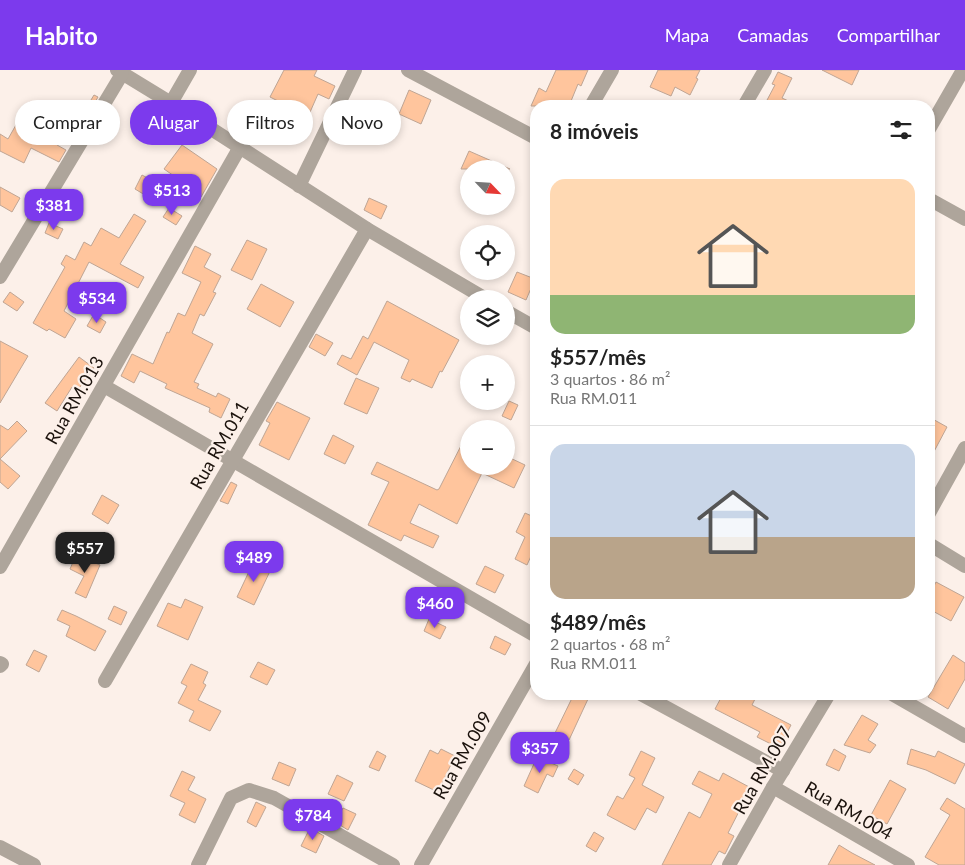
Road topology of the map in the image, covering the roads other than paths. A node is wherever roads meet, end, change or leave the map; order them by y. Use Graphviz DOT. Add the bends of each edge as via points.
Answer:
graph roads {
  1 [pos="190,70"];
  2 [pos="354,70"];
  3 [pos="408,70"];
  4 [pos="612,70"];
  5 [pos="765,70"];
  6 [pos="963,70"];
  7 [pos="120,72"];
  8 [pos="167,100"];
  9 [pos="174,100"];
  10 [pos="594,100"];
  11 [pos="751,100"];
  12 [pos="935,119"];
  13 [pos="217,132"];
  14 [pos="530,135"];
  15 [pos="240,147"];
  16 [pos="299,186"];
  17 [pos="935,202"];
  18 [pos="965,219"];
  19 [pos="367,229"];
  20 [pos="0,277"];
  21 [pos="471,290"];
  22 [pos="515,316"];
  23 [pos="530,325"];
  24 [pos="104,386"];
  25 [pos="965,448"];
  26 [pos="233,459"];
  27 [pos="935,502"];
  28 [pos="935,548"];
  29 [pos="965,566"];
  30 [pos="0,567"];
  31 [pos="530,632"];
  32 [pos="530,674"];
  33 [pos="105,681"];
  34 [pos="652,700"];
  35 [pos="825,700"];
  36 [pos="902,700"];
  37 [pos="965,736"];
  38 [pos="783,772"];
  39 [pos="772,787"];
  40 [pos="0,847"];
  41 [pos="34,865"];
  42 [pos="198,865"];
  43 [pos="393,865"];
  44 [pos="420,865"];
  45 [pos="729,865"];
  46 [pos="908,865"];
  1 -- 9 [label="street"];
  2 -- 16 [label="street"];
  3 -- 14 [label="street"];
  4 -- 10 [label="street"];
  5 -- 11 [label="street"];
  6 -- 12 [label="street"];
  7 -- 8 [label="street"];
  7 -- 20 [label="street"];
  13 -- 15 [label="street"];
  15 -- 16 [label="street"];
  15 -- 24 [label="street, Rua RM.013"];
  16 -- 19 [label="street"];
  17 -- 18 [label="street"];
  19 -- 21 [label="street"];
  19 -- 26 [label="street, Rua RM.011"];
  22 -- 23 [label="street"];
  24 -- 26 [label="street"];
  24 -- 30 [label="street, Rua RM.013"];
  25 -- 27 [label="street"];
  26 -- 31 [label="street"];
  26 -- 33 [label="street, Rua RM.011"];
  28 -- 29 [label="street"];
  32 -- 44 [label="street, Rua RM.009"];
  34 -- 38 [label="street"];
  35 -- 38 [label="street, Rua RM.007"];
  36 -- 37 [label="street"];
  38 -- 39 [label="street, Rua RM.007"];
  39 -- 45 [label="street, Rua RM.007"];
  39 -- 46 [label="street, Rua RM.004"];
  40 -- 41 [label="street"];
  42 -- 43 [label="street" via="231,798 249,790 274,798"];
}
